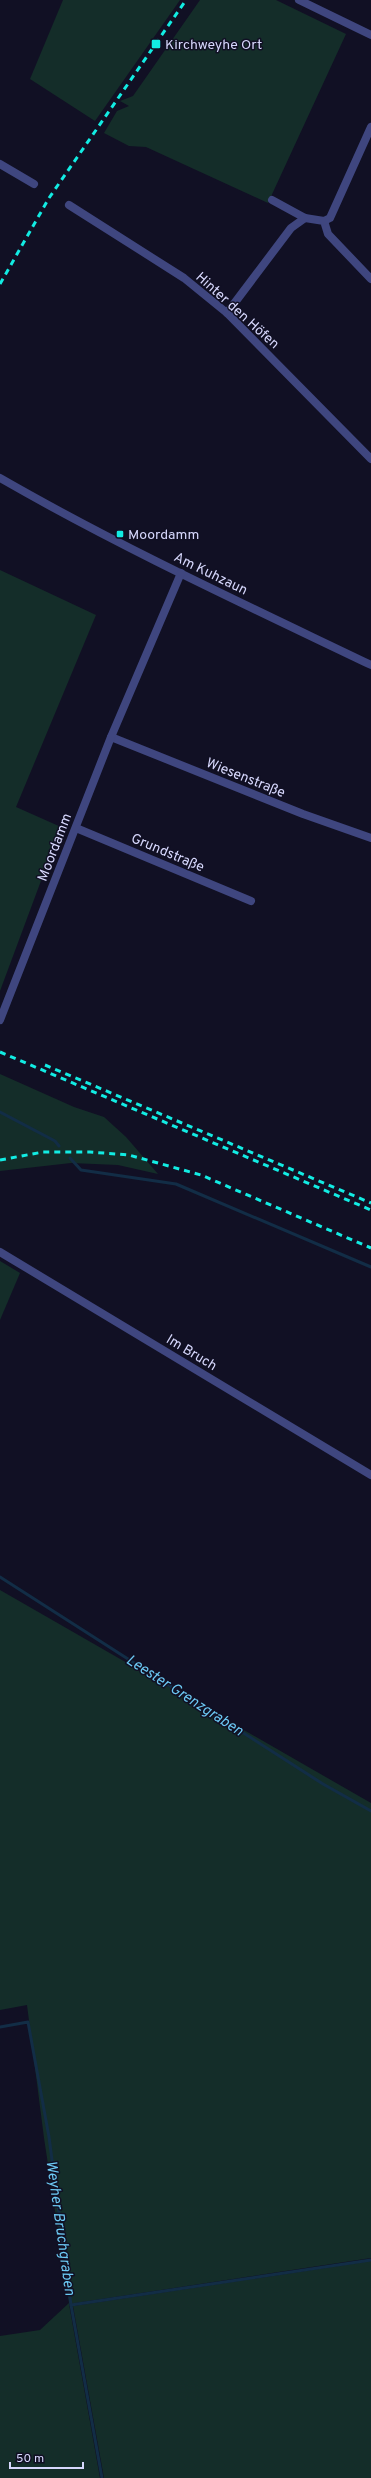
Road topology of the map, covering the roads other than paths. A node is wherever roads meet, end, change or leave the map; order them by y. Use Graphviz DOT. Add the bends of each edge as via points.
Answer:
graph roads {
  1 [pos="299,0"];
  2 [pos="371,36"];
  3 [pos="371,128"];
  4 [pos="0,164"];
  5 [pos="34,184"];
  6 [pos="272,200"];
  7 [pos="69,205"];
  8 [pos="305,218"];
  9 [pos="324,221"];
  10 [pos="371,279"];
  11 [pos="227,313"];
  12 [pos="371,459"];
  13 [pos="0,478"];
  14 [pos="181,573"];
  15 [pos="371,665"];
  16 [pos="112,738"];
  17 [pos="76,828"];
  18 [pos="371,838"];
  19 [pos="251,901"];
  20 [pos="0,1020"];
  21 [pos="0,1252"];
  22 [pos="371,1474"];
  1 -- 2 [label="street"];
  3 -- 9 [label="street" via="330,218"];
  4 -- 5 [label="street"];
  6 -- 8 [label="street"];
  7 -- 11 [label="street, Hinter den Höfen" via="184,278"];
  8 -- 9 [label="street"];
  8 -- 11 [label="street" via="291,228"];
  9 -- 10 [label="street" via="328,234"];
  11 -- 12 [label="street, Hinter den Höfen"];
  13 -- 14 [label="street, Am Kuhzaun"];
  14 -- 15 [label="street, Am Kuhzaun"];
  14 -- 16 [label="street, Moordamm"];
  16 -- 17 [label="street, Moordamm"];
  16 -- 18 [label="street, Wiesenstraße"];
  17 -- 19 [label="street, Grundstraße"];
  17 -- 20 [label="street, Moordamm"];
  21 -- 22 [label="street, Im Bruch"];
}
